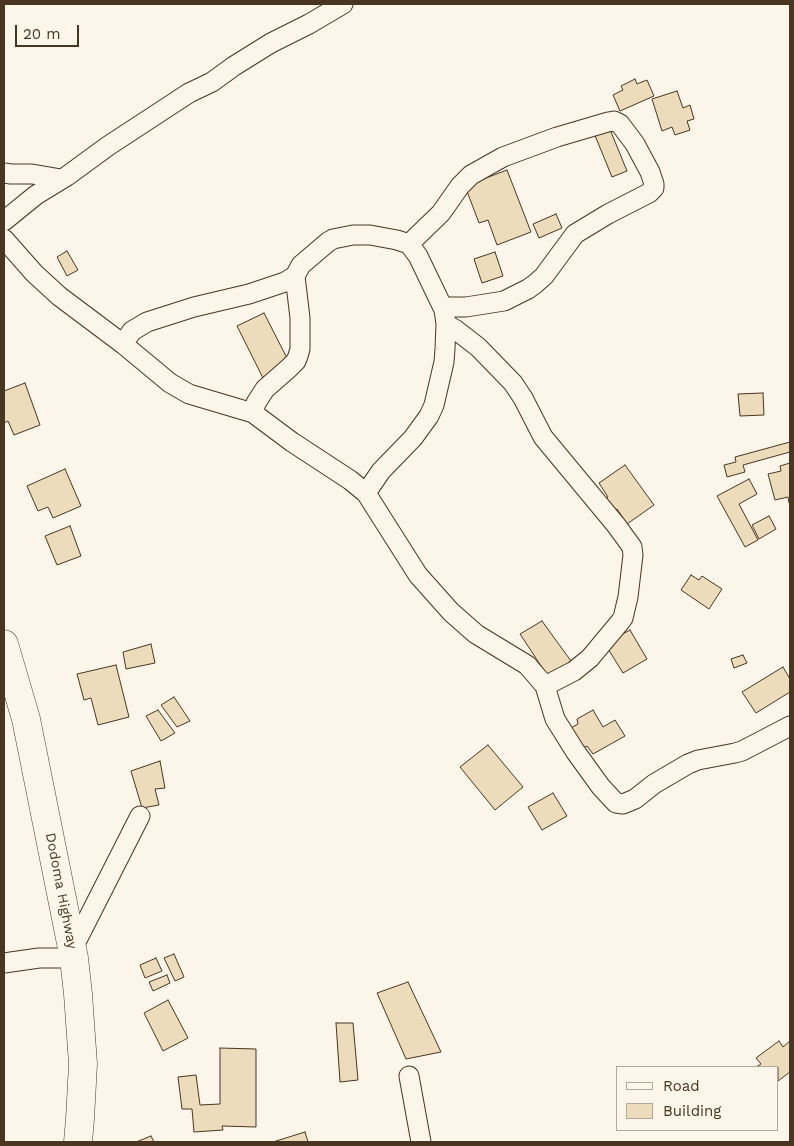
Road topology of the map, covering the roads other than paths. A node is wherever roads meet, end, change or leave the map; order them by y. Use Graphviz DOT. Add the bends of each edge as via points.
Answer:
graph roads {
  1 [pos="343,4"];
  2 [pos="4,173"];
  3 [pos="61,179"];
  4 [pos="4,221"];
  5 [pos="4,239"];
  6 [pos="409,244"];
  7 [pos="295,276"];
  8 [pos="444,316"];
  9 [pos="123,344"];
  10 [pos="253,413"];
  11 [pos="366,494"];
  12 [pos="4,644"];
  13 [pos="545,686"];
  14 [pos="790,726"];
  15 [pos="140,816"];
  16 [pos="73,954"];
  17 [pos="4,963"];
  18 [pos="409,1076"];
  19 [pos="78,1142"];
  20 [pos="421,1142"];
  1 -- 3 [label="street" via="270,43 212,82 189,93"];
  2 -- 3 [label="street"];
  3 -- 4 [label="street"];
  5 -- 9 [label="street" via="59,296"];
  6 -- 7 [label="street" via="370,235 333,239 301,265"];
  6 -- 8 [label="street" via="418,256"];
  6 -- 8 [label="street" via="441,213 471,175 503,157 608,122 620,124 650,172 654,188 649,194 575,234 544,276 528,290 504,301 466,307"];
  7 -- 9 [label="street" via="249,294 147,322 132,332"];
  7 -- 10 [label="street" via="300,318 298,356 290,368 265,389"];
  8 -- 11 [label="street" via="444,362 432,411"];
  8 -- 13 [label="street" via="513,383 543,437 632,547 623,618 590,658 574,671"];
  9 -- 10 [label="street" via="179,389"];
  10 -- 11 [label="street"];
  11 -- 13 [label="street" via="418,575 451,612 476,634 527,665"];
  12 -- 16 [label="highway, Dodoma Highway" via="26,719"];
  13 -- 14 [label="street" via="555,719 574,751 618,804 635,799 688,764 742,751"];
  15 -- 16 [label="street"];
  16 -- 17 [label="street"];
  16 -- 19 [label="highway, Dodoma Highway" via="83,1064"];
  18 -- 20 [label="street"];
}
